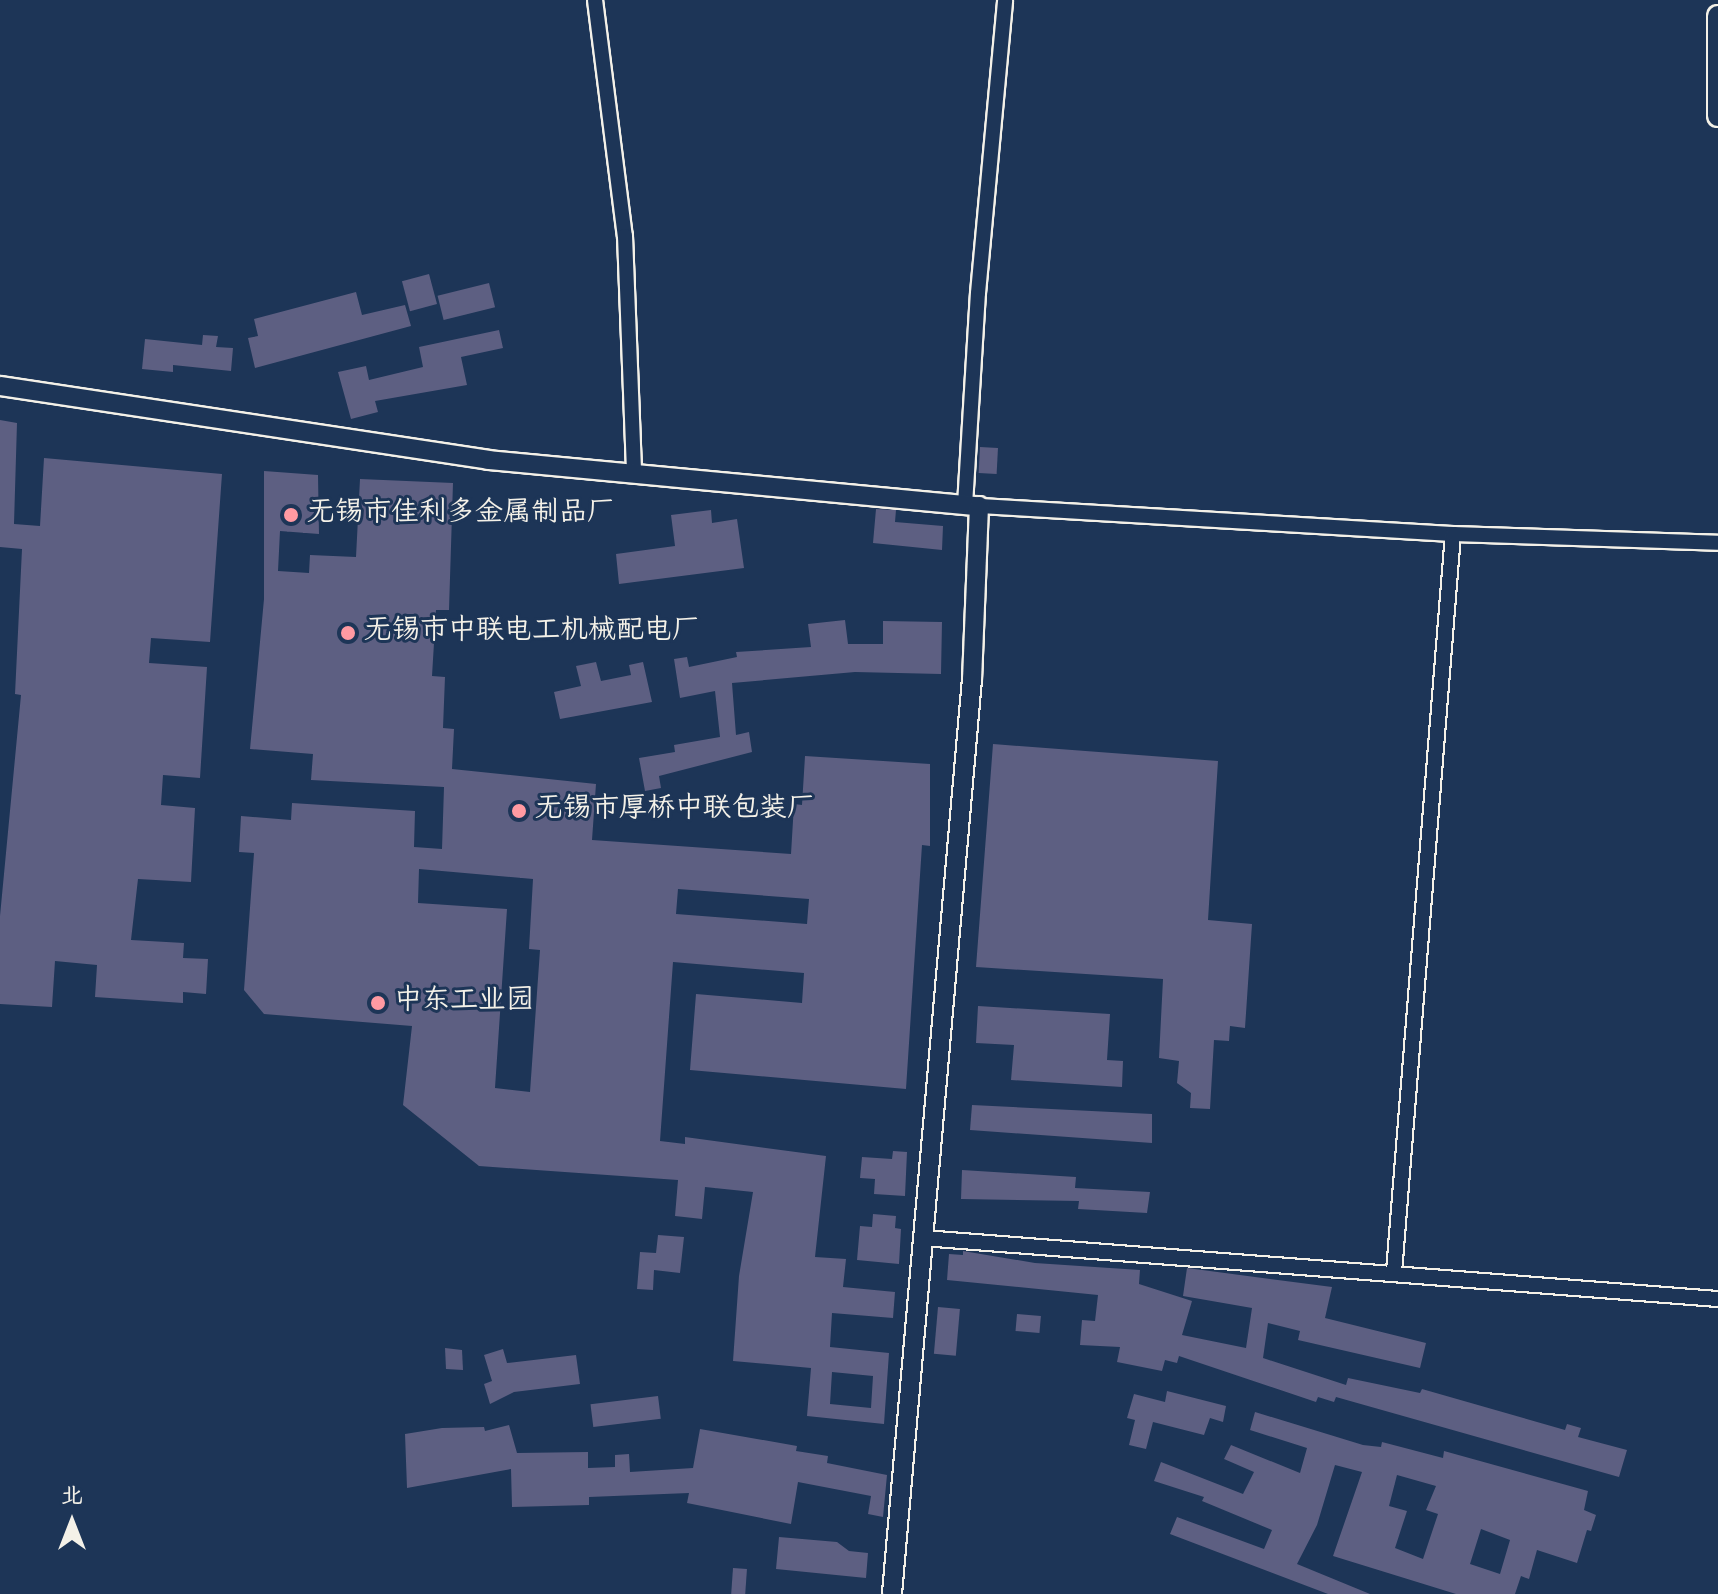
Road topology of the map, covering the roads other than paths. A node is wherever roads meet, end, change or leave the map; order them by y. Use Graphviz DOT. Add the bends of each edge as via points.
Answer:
graph roads {
  1 [pos="595,0"];
  2 [pos="1005,0"];
  3 [pos="1718,16"];
  4 [pos="1718,116"];
  5 [pos="0,386"];
  6 [pos="634,474"];
  7 [pos="972,506"];
  8 [pos="1453,534"];
  9 [pos="1718,543"];
  10 [pos="923,1238"];
  11 [pos="1394,1272"];
  12 [pos="1718,1299"];
  13 [pos="892,1594"];
  1 -- 6 [label="street" via="625,236"];
  2 -- 7 [label="street" via="978,293"];
  3 -- 4 [label="main road"];
  5 -- 6 [label="street" via="301,435"];
  6 -- 7 [label="street"];
  7 -- 8 [label="street"];
  7 -- 10 [label="street" via="972,679"];
  8 -- 9 [label="street"];
  8 -- 11 [label="street"];
  10 -- 11 [label="street" via="1377,1275"];
  10 -- 13 [label="street"];
  11 -- 12 [label="street"];
}
